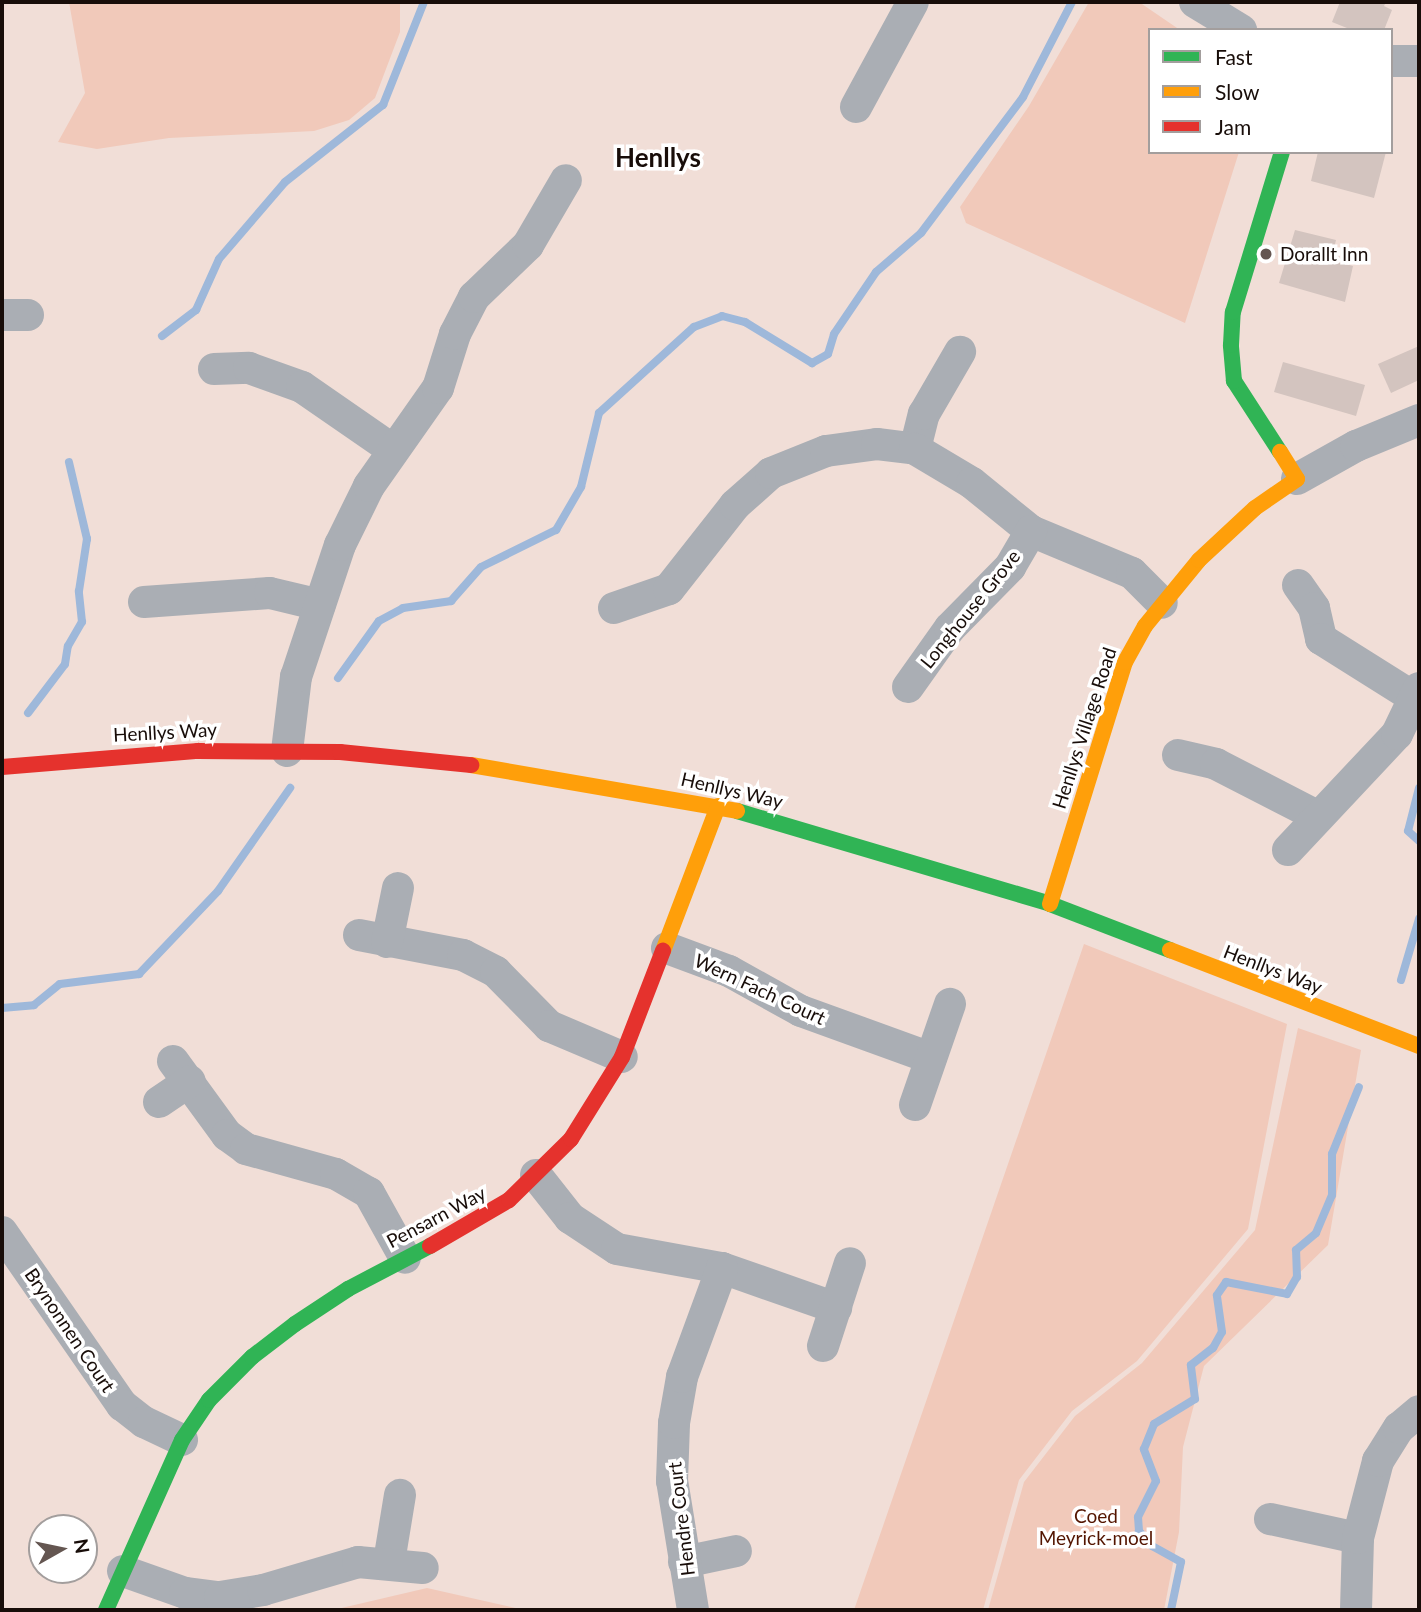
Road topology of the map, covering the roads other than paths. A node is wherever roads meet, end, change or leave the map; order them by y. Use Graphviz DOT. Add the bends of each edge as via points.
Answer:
graph roads {
  1 [pos="913,2"];
  2 [pos="1195,2"];
  3 [pos="1238,28"];
  4 [pos="1393,61"];
  5 [pos="1419,61"];
  6 [pos="856,107"];
  7 [pos="1281,154"];
  8 [pos="566,180"];
  9 [pos="960,352"];
  10 [pos="214,369"];
  11 [pos="1419,420"];
  12 [pos="915,449"];
  13 [pos="393,450"];
  14 [pos="1297,479"];
  15 [pos="1031,531"];
  16 [pos="1298,585"];
  17 [pos="144,602"];
  18 [pos="1162,603"];
  19 [pos="320,605"];
  20 [pos="614,608"];
  21 [pos="908,687"];
  22 [pos="1416,692"];
  23 [pos="287,751"];
  24 [pos="1178,755"];
  25 [pos="2,767"];
  26 [pos="718,806"];
  27 [pos="1317,816"];
  28 [pos="1289,850"];
  29 [pos="398,888"];
  30 [pos="1050,904"];
  31 [pos="667,948"];
  32 [pos="950,1004"];
  33 [pos="1419,1046"];
  34 [pos="622,1057"];
  35 [pos="931,1058"];
  36 [pos="159,1102"];
  37 [pos="915,1105"];
  38 [pos="536,1175"];
  39 [pos="2,1232"];
  40 [pos="405,1258"];
  41 [pos="850,1263"];
  42 [pos="722,1268"];
  43 [pos="836,1308"];
  44 [pos="823,1346"];
  45 [pos="1419,1411"];
  46 [pos="182,1440"];
  47 [pos="400,1495"];
  48 [pos="1270,1519"];
  49 [pos="1358,1538"];
  50 [pos="736,1551"];
  51 [pos="389,1562"];
  52 [pos="684,1562"];
  53 [pos="422,1568"];
  54 [pos="123,1571"];
  55 [pos="106,1610"];
  56 [pos="693,1610"];
  57 [pos="1356,1610"];
  1 -- 6 [label="street"];
  2 -- 3 [label="street"];
  4 -- 5 [label="street"];
  7 -- 14 [label="street" via="1233,313 1231,345 1234,381"];
  8 -- 13 [label="street" via="528,245 474,297 455,334 438,388"];
  9 -- 12 [label="street" via="924,414"];
  10 -- 13 [label="street" via="249,368 302,387"];
  11 -- 14 [label="street" via="1356,446"];
  12 -- 15 [label="street, Longhouse Grove" via="972,483"];
  12 -- 20 [label="street, Longhouse Grove" via="877,444 827,452 771,473 735,505 668,589"];
  13 -- 19 [label="street" via="340,545"];
  14 -- 18 [label="street, Henllys Village Road" via="1255,508 1199,560"];
  15 -- 18 [label="street, Longhouse Grove" via="1132,573"];
  15 -- 21 [label="street, Longhouse Grove" via="1010,566 950,628"];
  16 -- 22 [label="street" via="1314,608 1321,639"];
  17 -- 19 [label="street" via="270,593"];
  18 -- 30 [label="street, Henllys Village Road" via="1125,662"];
  19 -- 23 [label="street" via="296,677"];
  22 -- 27 [label="street" via="1397,734"];
  23 -- 25 [label="street, Henllys Way" via="198,751"];
  23 -- 26 [label="street, Henllys Way" via="518,770"];
  24 -- 27 [label="street" via="1226,769"];
  26 -- 30 [label="street, Henllys Way"];
  26 -- 31 [label="street, Pensarn Way"];
  27 -- 28 [label="street"];
  29 -- 34 [label="street" via="373,938 474,961 496,972 549,1026"];
  30 -- 33 [label="street, Henllys Way"];
  31 -- 34 [label="street, Pensarn Way"];
  31 -- 35 [label="street, Wern Fach Court" via="729,971 801,1011"];
  32 -- 35 [label="street"];
  34 -- 38 [label="street, Pensarn Way" via="591,1111"];
  35 -- 37 [label="street"];
  36 -- 40 [label="street" via="182,1071 228,1135 246,1149 336,1174 369,1193"];
  38 -- 40 [label="street, Pensarn Way" via="478,1222"];
  38 -- 42 [label="street" via="570,1218 617,1249"];
  39 -- 46 [label="street, Brynonnen Court" via="122,1405 144,1422"];
  40 -- 46 [label="street, Pensarn Way" via="348,1289 252,1357 209,1401"];
  41 -- 43 [label="street"];
  42 -- 43 [label="street"];
  42 -- 52 [label="street, Hendre Court" via="682,1377 674,1423 672,1481"];
  43 -- 44 [label="street"];
  45 -- 49 [label="street" via="1399,1428 1378,1461"];
  46 -- 54 [label="street, Pensarn Way"];
  47 -- 51 [label="street"];
  48 -- 49 [label="street"];
  49 -- 57 [label="street"];
  50 -- 52 [label="street"];
  51 -- 53 [label="street"];
  51 -- 54 [label="street" via="327,1568 263,1590 220,1597 185,1593"];
  52 -- 56 [label="street, Hendre Court"];
  54 -- 55 [label="street, Pensarn Way"];
}
